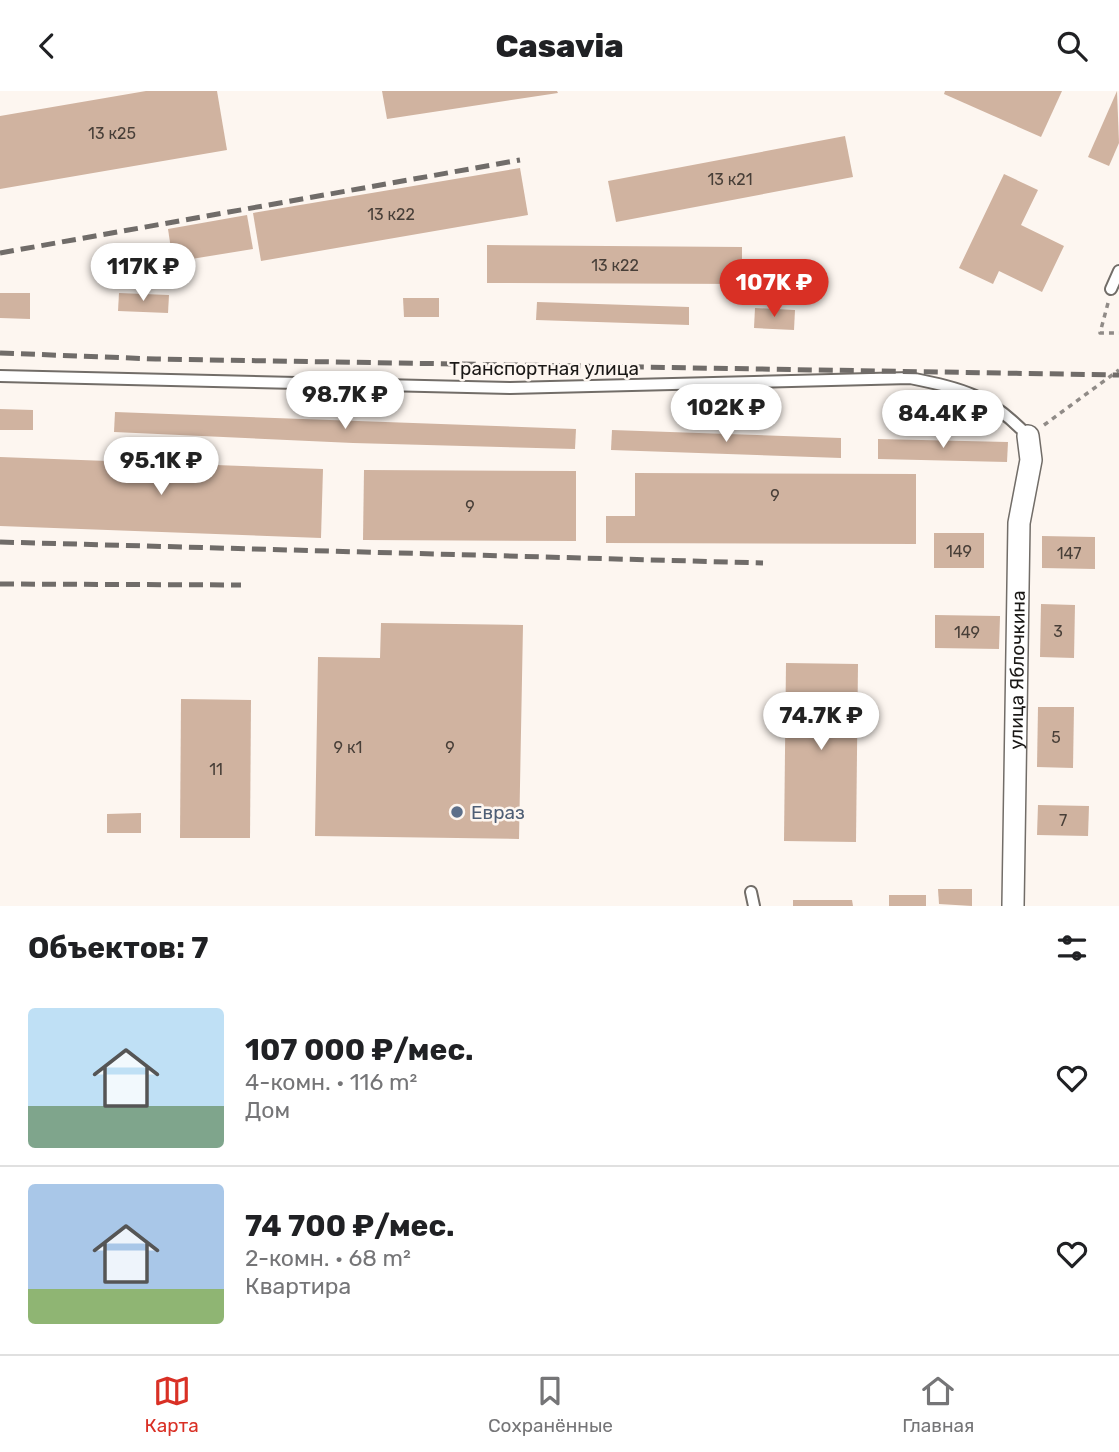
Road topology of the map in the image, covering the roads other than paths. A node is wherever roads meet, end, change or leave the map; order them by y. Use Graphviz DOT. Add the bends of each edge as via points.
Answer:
graph roads {
  1 [pos="1119,271"];
  2 [pos="1111,289"];
  3 [pos="0,376"];
  4 [pos="1028,436"];
  5 [pos="751,892"];
  6 [pos="754,906"];
  7 [pos="1013,906"];
  1 -- 2 [label="lane"];
  3 -- 4 [label="lane, Транспортная улица" via="510,388 910,378 985,399"];
  4 -- 7 [label="street, улица Яблочкина" via="1031,460 1019,523"];
  5 -- 6 [label="lane"];
}
